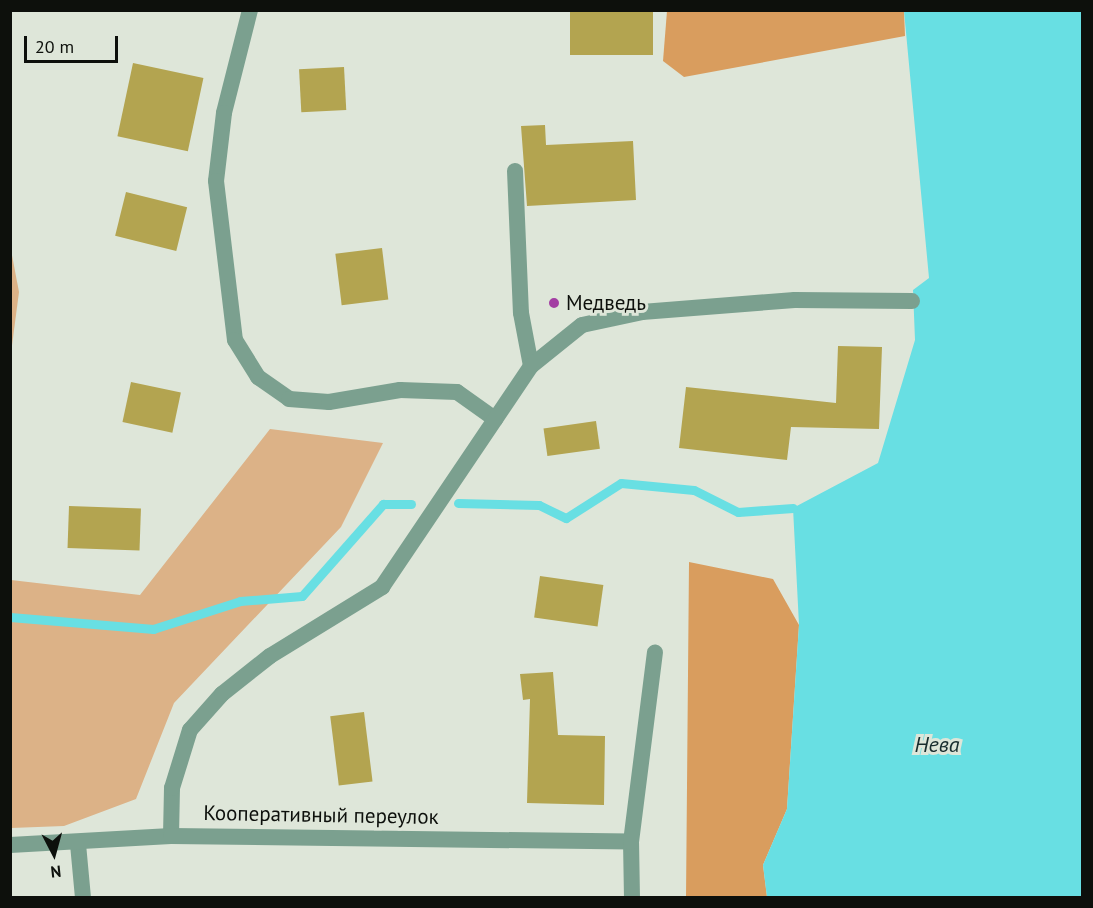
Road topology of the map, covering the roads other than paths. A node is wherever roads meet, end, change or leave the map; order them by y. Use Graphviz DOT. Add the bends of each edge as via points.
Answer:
graph roads {
  1 [pos="250,10"];
  2 [pos="516,171"];
  3 [pos="912,301"];
  4 [pos="531,366"];
  5 [pos="495,419"];
  6 [pos="655,653"];
  7 [pos="171,836"];
  8 [pos="631,842"];
  9 [pos="78,844"];
  10 [pos="10,845"];
  11 [pos="83,897"];
  12 [pos="632,897"];
  1 -- 5 [label="street" via="224,113 216,181 236,340 258,377 289,399 329,402 400,390 457,392"];
  2 -- 4 [label="street" via="520,313"];
  3 -- 4 [label="street" via="795,300 642,312 582,325"];
  4 -- 5 [label="street"];
  5 -- 7 [label="street" via="382,587 270,656 222,694 190,730 172,788"];
  6 -- 8 [label="street"];
  7 -- 8 [label="street, Кооперативный переулок"];
  7 -- 9 [label="street, Кооперативный переулок"];
  8 -- 12 [label="street"];
  9 -- 10 [label="street, Кооперативный переулок"];
  9 -- 11 [label="street"];
}
